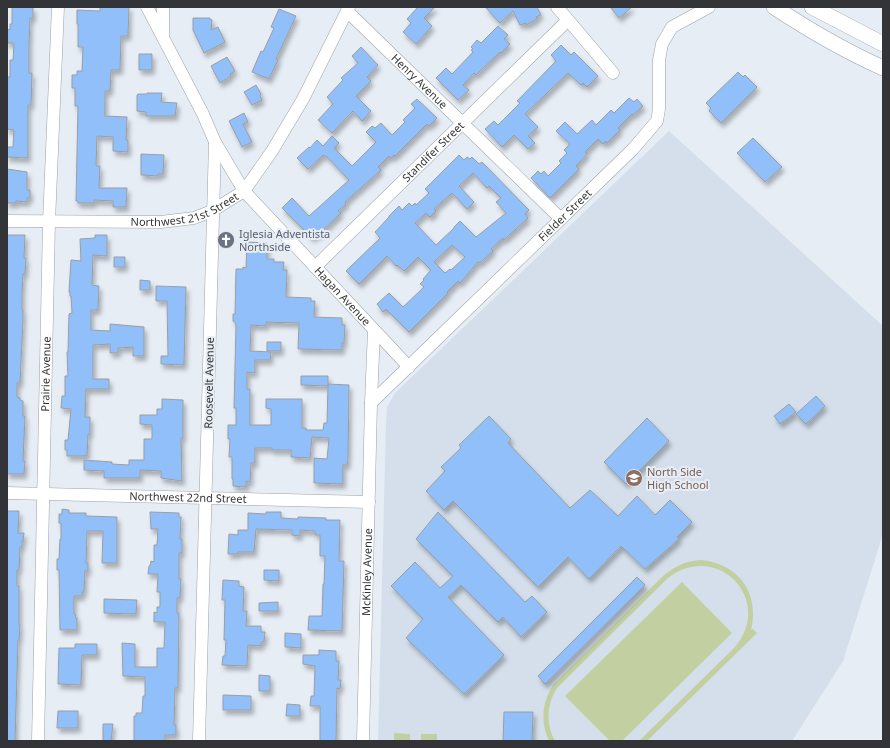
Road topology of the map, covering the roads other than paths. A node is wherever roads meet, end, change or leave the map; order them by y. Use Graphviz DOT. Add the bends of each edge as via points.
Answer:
graph roads {
  1 [pos="58,7"];
  2 [pos="147,7"];
  3 [pos="164,7"];
  4 [pos="557,7"];
  5 [pos="709,7"];
  6 [pos="775,7"];
  7 [pos="812,7"];
  8 [pos="348,9"];
  9 [pos="568,20"];
  10 [pos="163,38"];
  11 [pos="883,44"];
  12 [pos="883,68"];
  13 [pos="613,73"];
  14 [pos="463,123"];
  15 [pos="215,142"];
  16 [pos="244,191"];
  17 [pos="212,211"];
  18 [pos="561,219"];
  19 [pos="7,221"];
  20 [pos="49,222"];
  21 [pos="315,267"];
  22 [pos="374,330"];
  23 [pos="409,367"];
  24 [pos="371,404"];
  25 [pos="7,494"];
  26 [pos="43,494"];
  27 [pos="206,498"];
  28 [pos="368,502"];
  29 [pos="38,741"];
  30 [pos="199,741"];
  31 [pos="363,741"];
  1 -- 20 [label="street, Prairie Avenue"];
  2 -- 10 [label="street"];
  3 -- 10 [label="street"];
  4 -- 9 [label="street"];
  5 -- 18 [label="street, Fielder Street" via="672,27 662,44 657,121 633,149"];
  6 -- 12 [label="main road" via="848,52"];
  7 -- 11 [label="main road"];
  8 -- 14 [label="street, Henry Avenue"];
  8 -- 16 [label="street, Northwest 21st Street" via="303,99"];
  9 -- 13 [label="street"];
  9 -- 14 [label="street, Standifer Street"];
  10 -- 15 [label="street, Roosevelt Avenue"];
  14 -- 18 [label="street, Henry Avenue"];
  14 -- 21 [label="street, Standifer Street"];
  15 -- 16 [label="street, Hagan Avenue"];
  15 -- 17 [label="street, Roosevelt Avenue"];
  16 -- 17 [label="street, Northwest 21st Street"];
  16 -- 21 [label="street, Hagan Avenue"];
  17 -- 20 [label="street, Northwest 21st Street" via="194,218 162,222"];
  17 -- 27 [label="street, Roosevelt Avenue"];
  18 -- 23 [label="street, Fielder Street"];
  19 -- 20 [label="street, Northwest 21st Street"];
  20 -- 26 [label="street, Prairie Avenue"];
  21 -- 22 [label="street, Hagan Avenue"];
  22 -- 23 [label="street, Hagan Avenue"];
  22 -- 24 [label="street, McKinley Avenue"];
  23 -- 24 [label="street, Fielder Street"];
  24 -- 28 [label="street, McKinley Avenue"];
  25 -- 26 [label="street, Northwest 22nd Street"];
  26 -- 27 [label="street, Northwest 22nd Street"];
  26 -- 29 [label="street, Prairie Avenue"];
  27 -- 28 [label="street, Northwest 22nd Street"];
  27 -- 30 [label="street, Roosevelt Avenue"];
  28 -- 31 [label="street, McKinley Avenue"];
}
